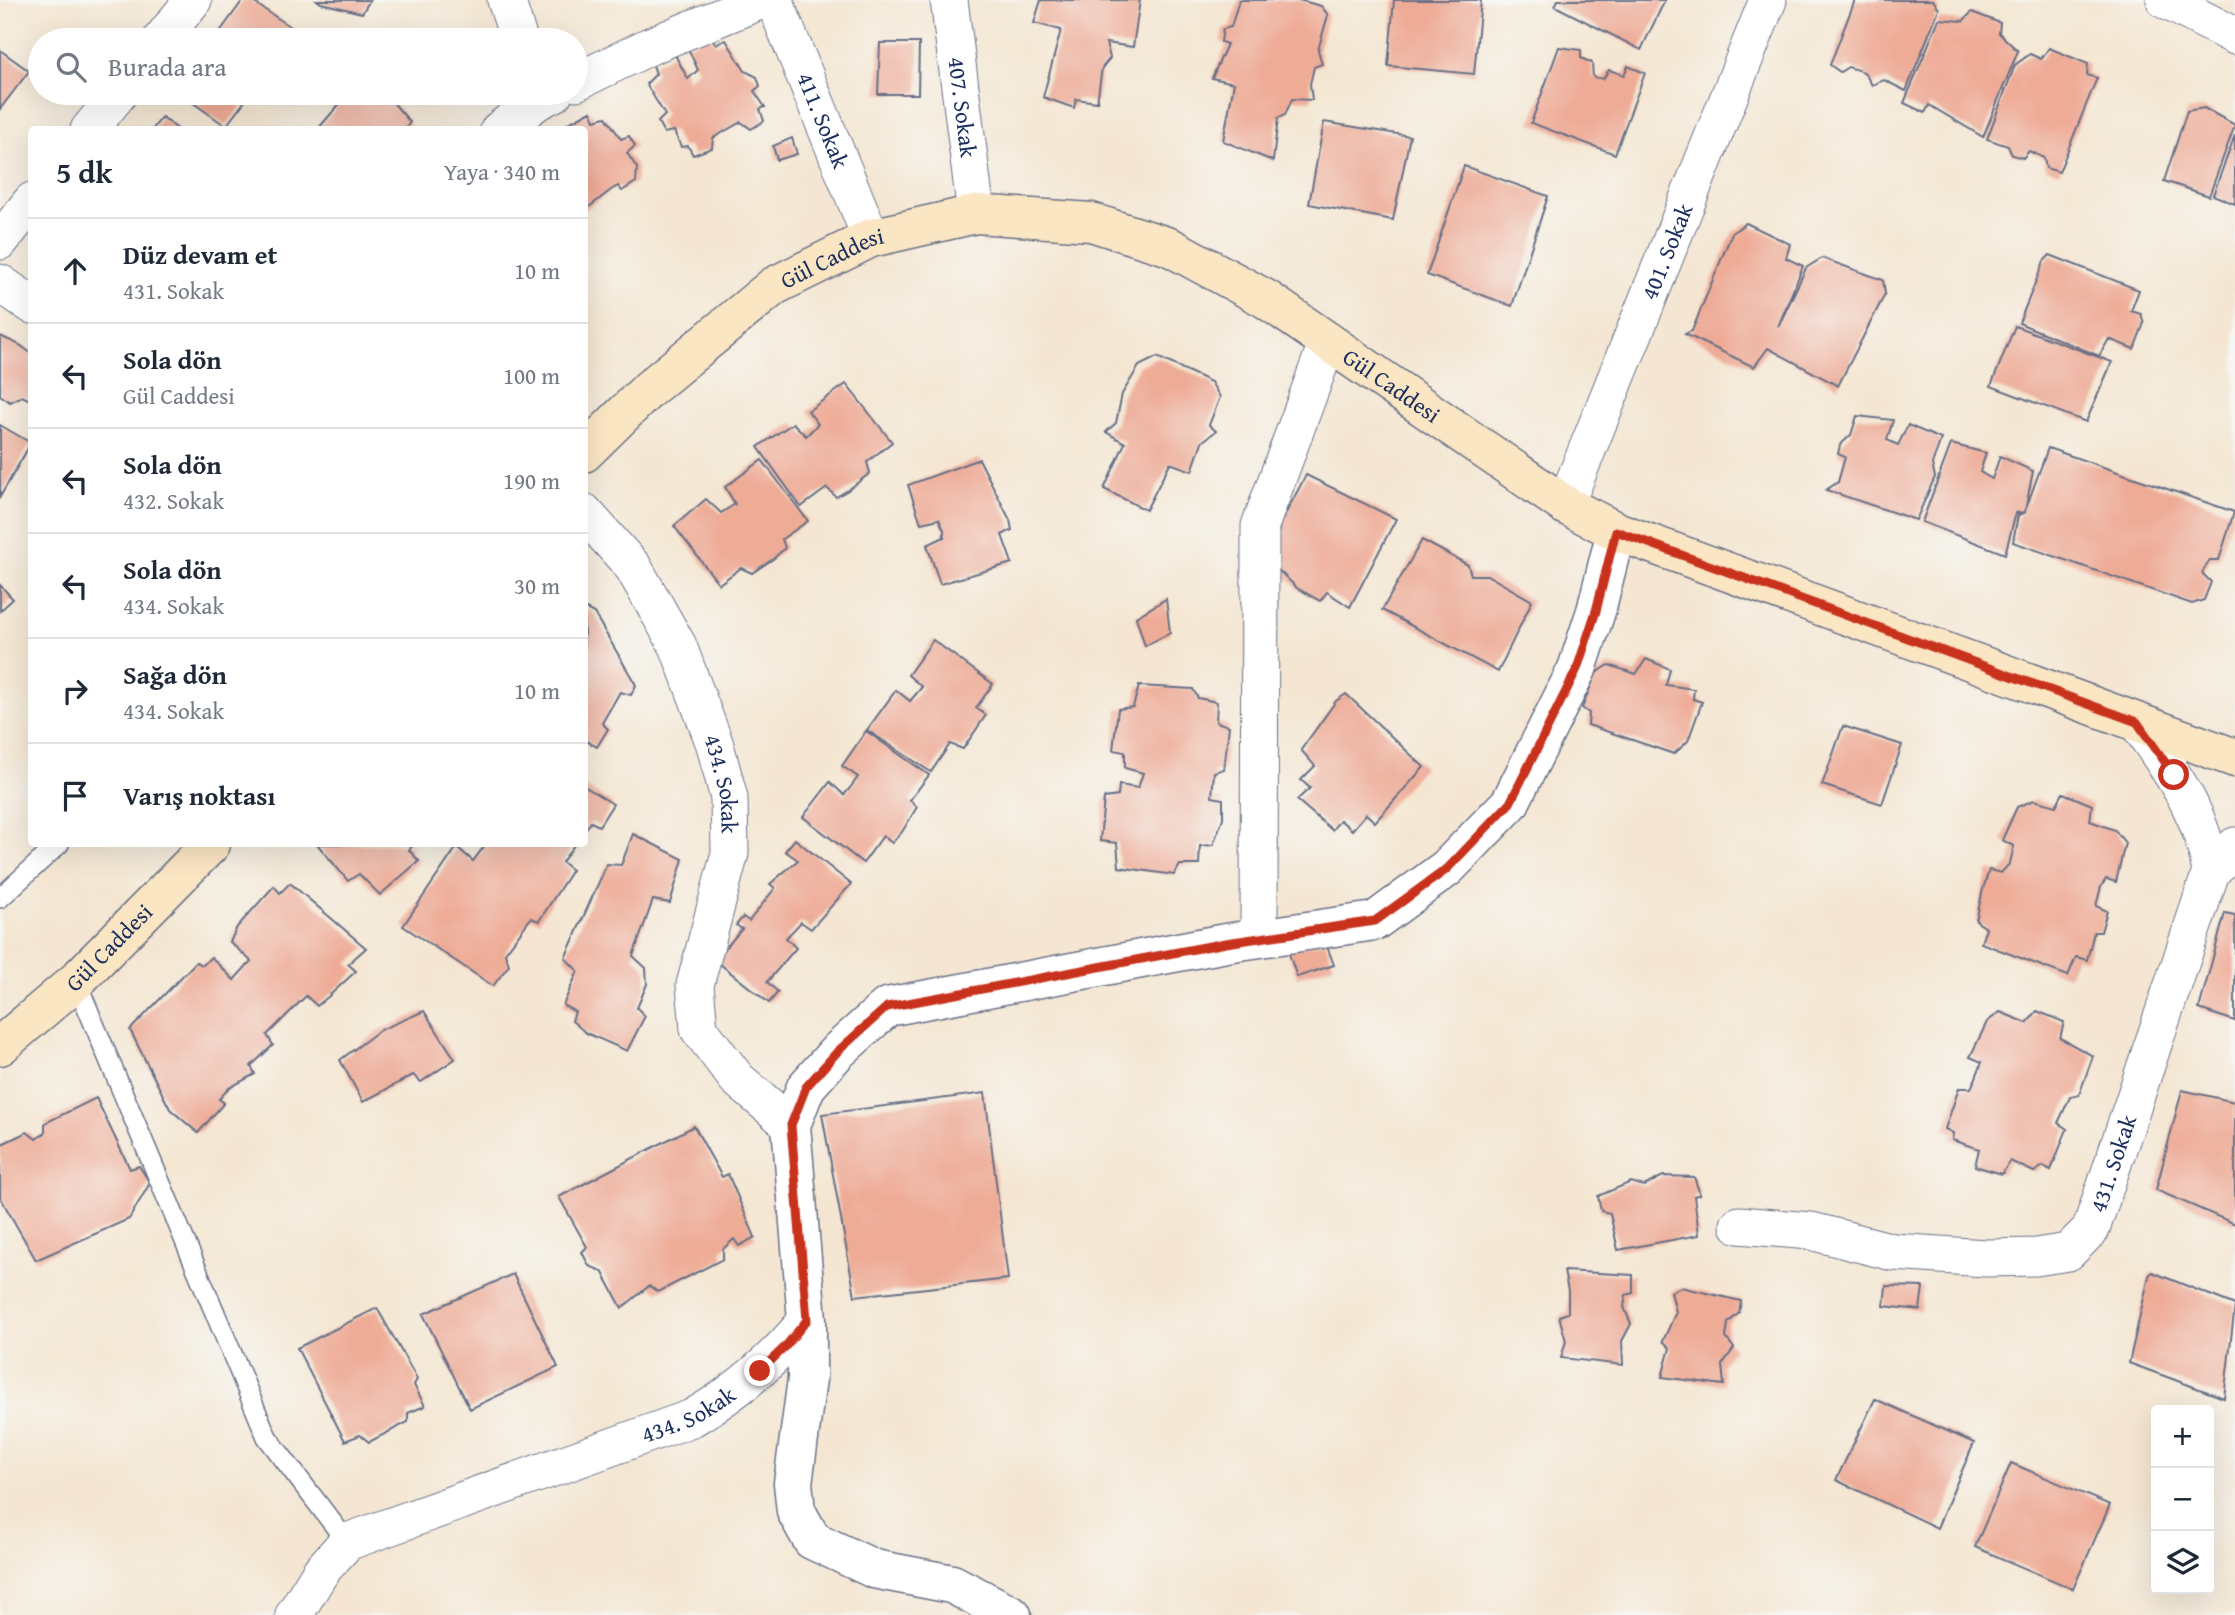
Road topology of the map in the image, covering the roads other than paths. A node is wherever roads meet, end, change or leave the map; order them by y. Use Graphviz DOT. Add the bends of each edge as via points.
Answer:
graph roads {
  1 [pos="193,0"];
  2 [pos="506,0"];
  3 [pos="762,0"];
  4 [pos="774,0"];
  5 [pos="949,0"];
  6 [pos="1768,0"];
  7 [pos="2165,0"];
  8 [pos="171,28"];
  9 [pos="515,28"];
  10 [pos="2235,36"];
  11 [pos="588,76"];
  12 [pos="109,105"];
  13 [pos="530,105"];
  14 [pos="92,126"];
  15 [pos="504,126"];
  16 [pos="28,206"];
  17 [pos="976,214"];
  18 [pos="871,238"];
  19 [pos="0,241"];
  20 [pos="0,283"];
  21 [pos="28,302"];
  22 [pos="1328,341"];
  23 [pos="588,449"];
  24 [pos="1565,505"];
  25 [pos="588,516"];
  26 [pos="1616,531"];
  27 [pos="2137,722"];
  28 [pos="2235,758"];
  29 [pos="2235,846"];
  30 [pos="56,847"];
  31 [pos="208,847"];
  32 [pos="2211,872"];
  33 [pos="0,898"];
  34 [pos="1259,938"];
  35 [pos="76,981"];
  36 [pos="0,1046"];
  37 [pos="791,1125"];
  38 [pos="1739,1225"];
  39 [pos="807,1320"];
  40 [pos="348,1542"];
  41 [pos="294,1615"];
  42 [pos="1012,1615"];
  1 -- 8 [label="street"];
  2 -- 9 [label="street"];
  3 -- 11 [label="street"];
  4 -- 18 [label="street, 411. Sokak"];
  5 -- 17 [label="street, 407. Sokak"];
  6 -- 24 [label="street, 401. Sokak"];
  7 -- 10 [label="street"];
  12 -- 14 [label="street"];
  13 -- 15 [label="street"];
  16 -- 19 [label="street"];
  17 -- 18 [label="main road, Gül Caddesi"];
  17 -- 22 [label="main road, Gül Caddesi" via="1091,222 1170,247 1266,299"];
  18 -- 23 [label="main road, Gül Caddesi" via="774,286 649,389"];
  20 -- 21 [label="street"];
  22 -- 24 [label="main road, Gül Caddesi"];
  22 -- 34 [label="street" via="1260,526"];
  24 -- 26 [label="main road, Gül Caddesi"];
  25 -- 37 [label="street, 434. Sokak" via="633,567 678,646 715,745 729,798 730,853 695,985 699,1029 737,1079"];
  26 -- 27 [label="main road, Gül Caddesi"];
  26 -- 34 [label="street" via="1577,669 1510,803 1447,869 1375,921"];
  27 -- 28 [label="main road, Gül Caddesi"];
  27 -- 32 [label="street" via="2196,816"];
  29 -- 32 [label="street, 431. Sokak"];
  30 -- 33 [label="lane"];
  31 -- 35 [label="main road, Gül Caddesi"];
  32 -- 38 [label="street, 431. Sokak" via="2091,1228 2068,1252 1986,1258 1893,1252 1811,1231"];
  34 -- 37 [label="street" via="887,1007 806,1087"];
  35 -- 36 [label="main road, Gül Caddesi"];
  35 -- 40 [label="lane" via="267,1437"];
  37 -- 39 [label="street"];
  39 -- 40 [label="street, 434. Sokak" via="760,1371 692,1418"];
  39 -- 42 [label="street" via="807,1379 793,1483 796,1511 812,1539 874,1569 952,1584"];
  40 -- 41 [label="street, 434. Sokak" via="321,1571"];
}
